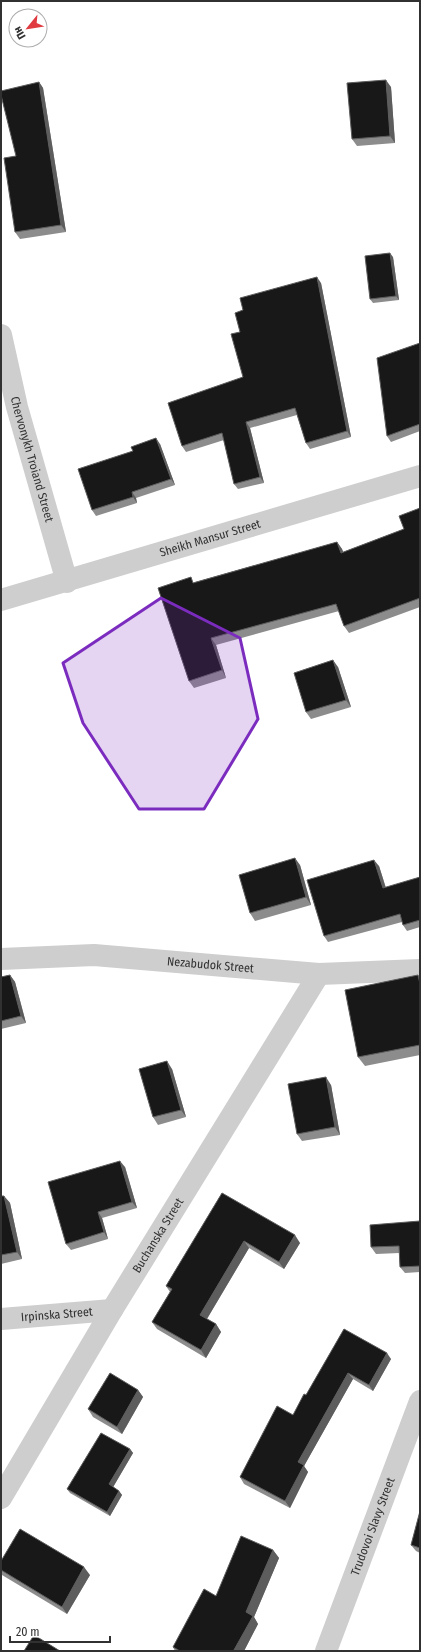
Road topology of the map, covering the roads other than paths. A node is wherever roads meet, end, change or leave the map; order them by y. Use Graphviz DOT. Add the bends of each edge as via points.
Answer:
graph roads {
  1 [pos="1,335"];
  2 [pos="420,476"];
  3 [pos="68,582"];
  4 [pos="1,600"];
  5 [pos="1,959"];
  6 [pos="420,970"];
  7 [pos="319,974"];
  8 [pos="112,1310"];
  9 [pos="1,1319"];
  10 [pos="420,1401"];
  11 [pos="1,1498"];
  12 [pos="326,1651"];
  1 -- 3 [label="street, Chervonykh Troiand Street" via="17,408"];
  2 -- 3 [label="street, Sheikh Mansur Street"];
  3 -- 4 [label="street, Sheikh Mansur Street"];
  5 -- 7 [label="street, Nezabudok Street" via="94,955"];
  6 -- 7 [label="street, Nezabudok Street"];
  7 -- 8 [label="street, Buchanska Street"];
  8 -- 9 [label="street, Irpinska Street"];
  8 -- 11 [label="street, Buchanska Street"];
  10 -- 12 [label="street, Trudovoi Slavy Street"];
}
